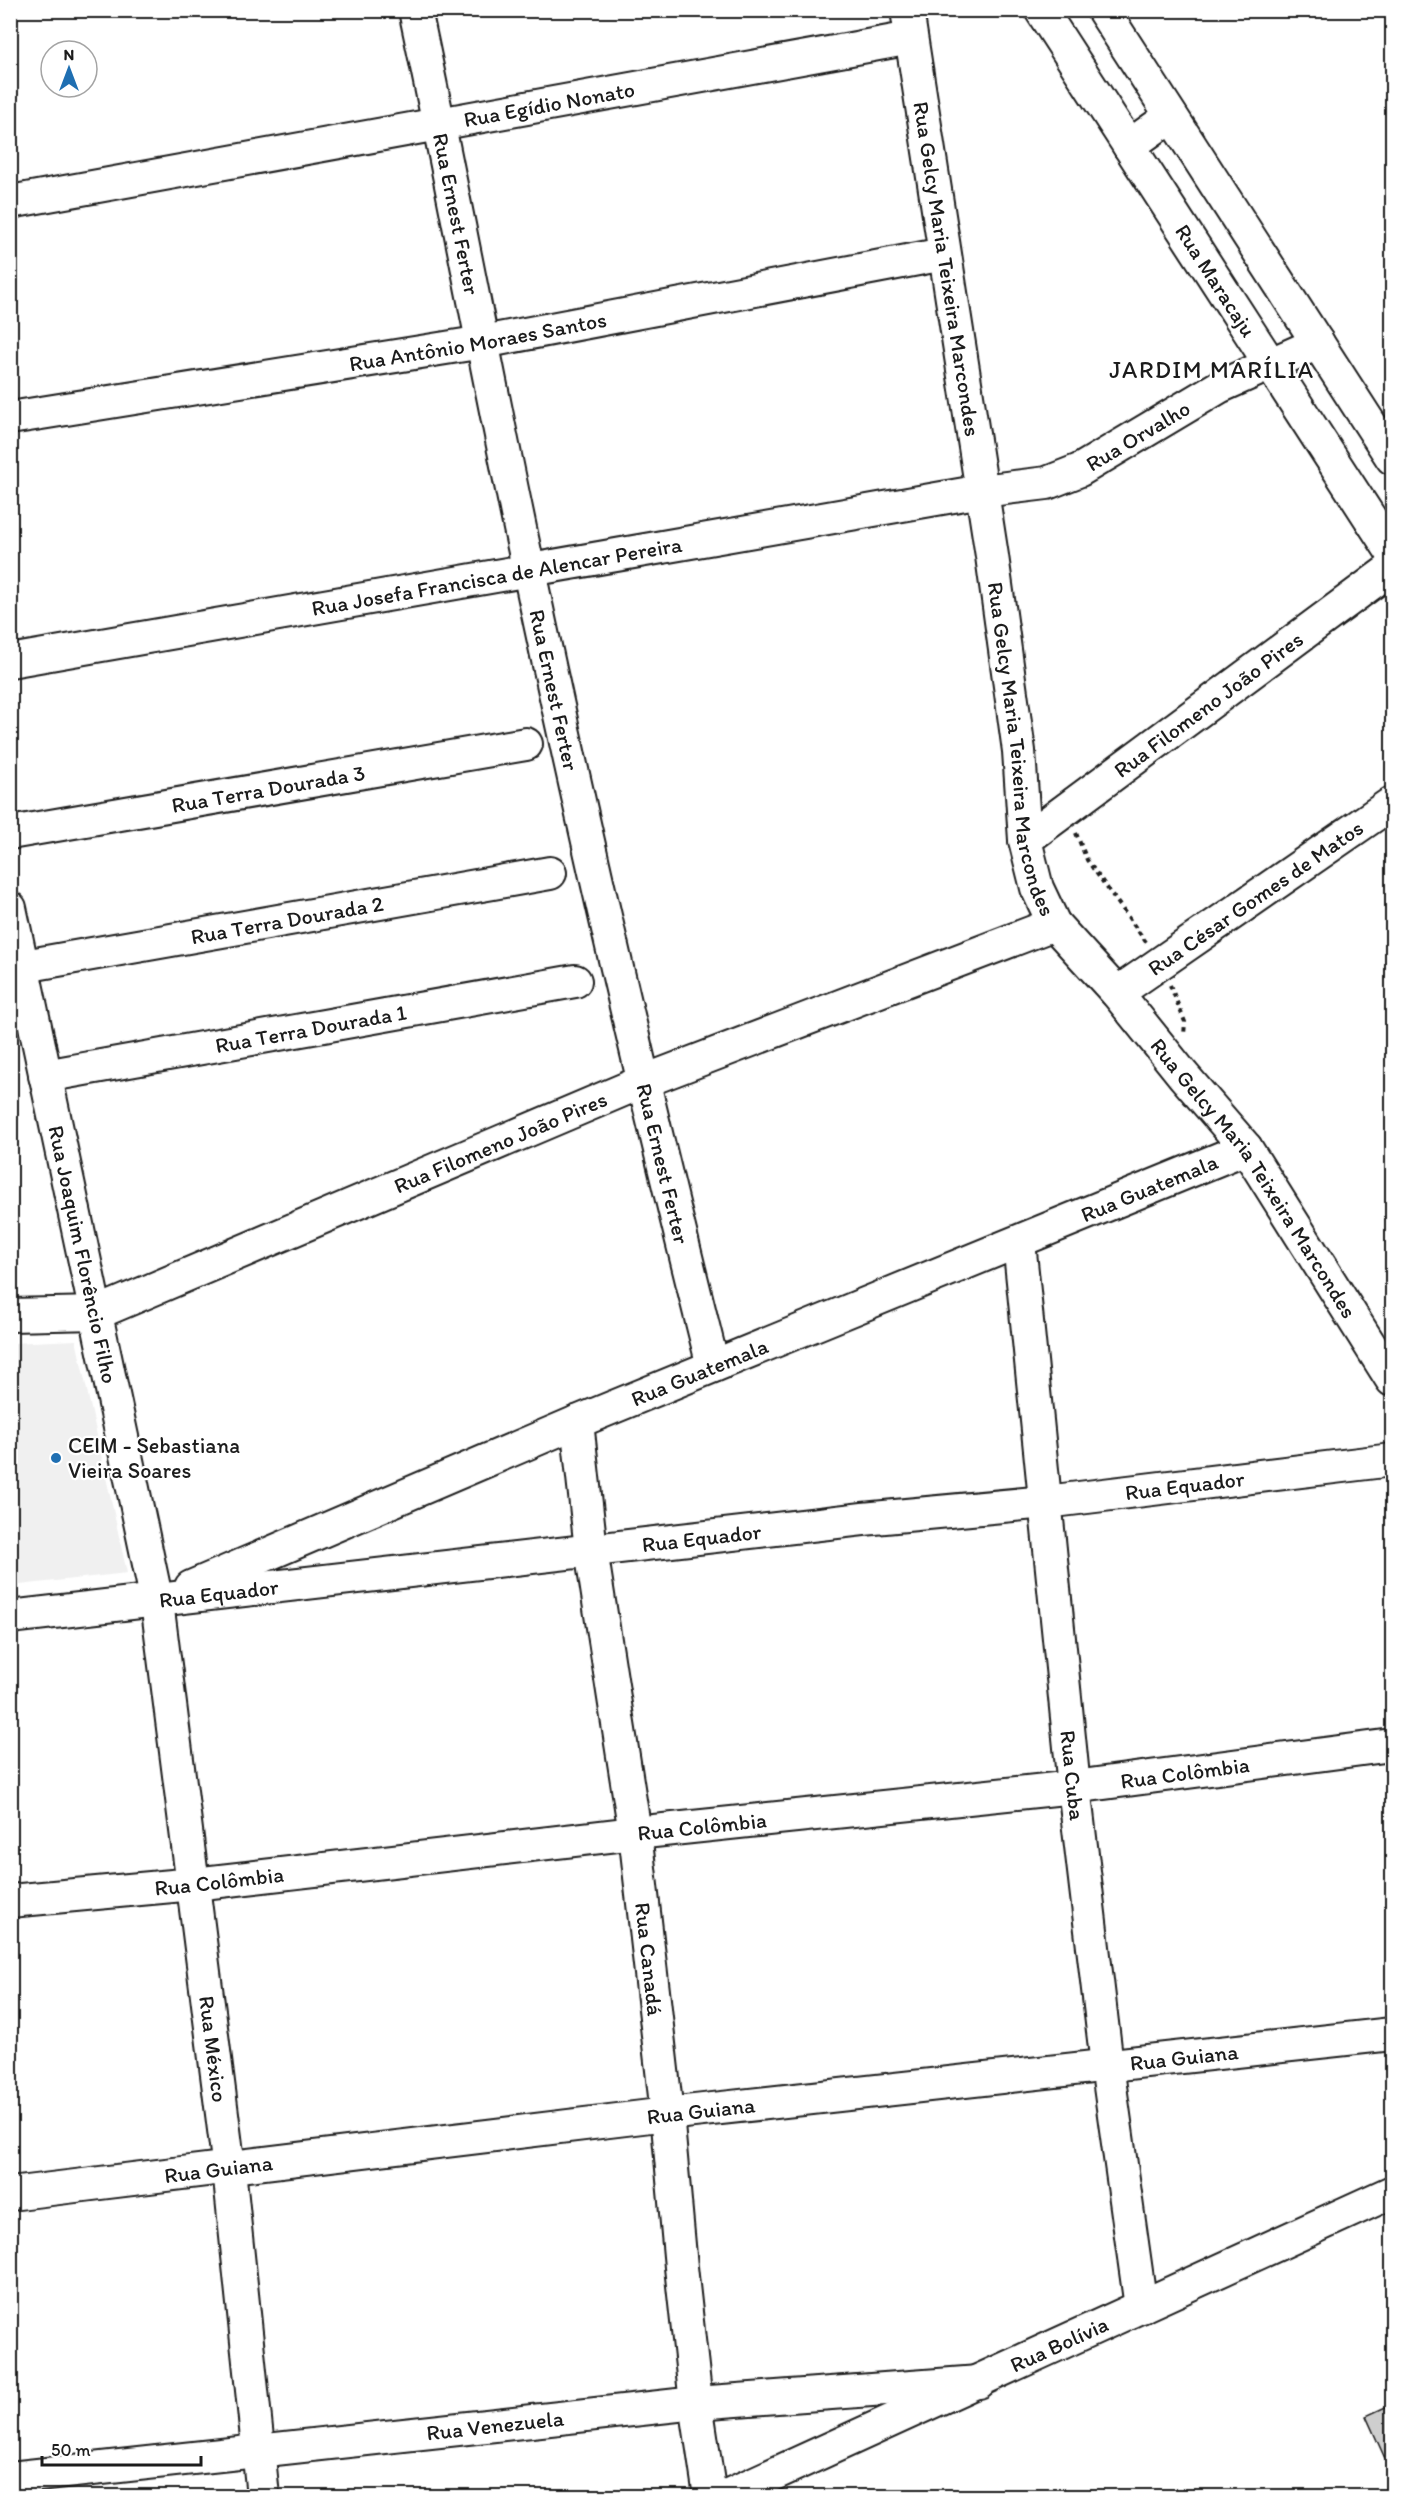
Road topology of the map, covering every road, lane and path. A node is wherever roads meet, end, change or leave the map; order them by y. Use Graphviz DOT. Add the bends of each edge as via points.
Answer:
graph roads {
  1 [pos="415,10"];
  2 [pos="1041,10"];
  3 [pos="1103,10"];
  4 [pos="909,24"];
  5 [pos="1172,116"];
  6 [pos="440,126"];
  7 [pos="1129,146"];
  8 [pos="10,202"];
  9 [pos="944,254"];
  10 [pos="483,342"];
  11 [pos="1318,343"];
  12 [pos="1270,363"];
  13 [pos="10,418"];
  14 [pos="1392,458"];
  15 [pos="982,491"];
  16 [pos="1392,552"];
  17 [pos="1392,568"];
  18 [pos="529,572"];
  19 [pos="10,660"];
  20 [pos="526,744"];
  21 [pos="1392,803"];
  22 [pos="1066,810"];
  23 [pos="10,833"];
  24 [pos="1025,840"];
  25 [pos="550,873"];
  26 [pos="10,908"];
  27 [pos="1054,924"];
  28 [pos="1161,962"];
  29 [pos="24,966"];
  30 [pos="575,981"];
  31 [pos="1117,993"];
  32 [pos="1183,1075"];
  33 [pos="45,1076"];
  34 [pos="642,1082"];
  35 [pos="1246,1148"];
  36 [pos="1019,1242"];
  37 [pos="97,1313"];
  38 [pos="10,1315"];
  39 [pos="713,1366"];
  40 [pos="1392,1380"];
  41 [pos="577,1422"];
  42 [pos="1392,1460"];
  43 [pos="1046,1502"];
  44 [pos="591,1550"];
  45 [pos="157,1602"];
  46 [pos="10,1617"];
  47 [pos="1392,1745"];
  48 [pos="1074,1787"];
  49 [pos="635,1833"];
  50 [pos="194,1884"];
  51 [pos="10,1901"];
  52 [pos="1392,2034"];
  53 [pos="1107,2065"];
  54 [pos="667,2114"];
  55 [pos="229,2169"];
  56 [pos="1392,2192"];
  57 [pos="10,2194"];
  58 [pos="1141,2307"];
  59 [pos="979,2382"];
  60 [pos="696,2403"];
  61 [pos="258,2452"];
  62 [pos="10,2478"];
  63 [pos="263,2496"];
  64 [pos="710,2496"];
  65 [pos="726,2496"];
  1 -- 6 [label="street, Rua Ernest Ferter"];
  2 -- 7 [label="street, Rua Maracaju"];
  3 -- 5 [label="street"];
  4 -- 6 [label="street, Rua Egídio Nonato"];
  4 -- 9 [label="street, Rua Gelcy Maria Teixeira Marcondes"];
  5 -- 7 [label="street"];
  5 -- 11 [label="street"];
  6 -- 8 [label="street, Rua Egídio Nonato"];
  6 -- 10 [label="street, Rua Ernest Ferter"];
  7 -- 12 [label="street, Rua Maracaju"];
  9 -- 10 [label="street, Rua Antônio Moraes Santos"];
  9 -- 15 [label="street, Rua Gelcy Maria Teixeira Marcondes"];
  10 -- 13 [label="street, Rua Antônio Moraes Santos"];
  10 -- 18 [label="street, Rua Ernest Ferter"];
  11 -- 12 [label="street, Rua Orvalho"];
  11 -- 14 [label="street"];
  12 -- 15 [label="street, Rua Orvalho" via="1219,387 1080,470 1047,483"];
  12 -- 16 [label="street, Rua Maracaju"];
  15 -- 18 [label="street, Rua Josefa Francisca de Alencar Pereira"];
  15 -- 24 [label="street, Rua Gelcy Maria Teixeira Marcondes" via="1019,751"];
  17 -- 22 [label="street, Rua Filomeno João Pires"];
  18 -- 19 [label="street, Rua Josefa Francisca de Alencar Pereira"];
  18 -- 34 [label="street, Rua Ernest Ferter"];
  20 -- 23 [label="street, Rua Terra Dourada 3"];
  21 -- 28 [label="street, Rua César Gomes de Matos"];
  22 -- 24 [label="street, Rua Filomeno João Pires"];
  22 -- 28 [label="path" via="1088,860"];
  24 -- 27 [label="street, Rua Gelcy Maria Teixeira Marcondes" via="1037,888"];
  25 -- 29 [label="street, Rua Terra Dourada 2"];
  26 -- 29 [label="street, Rua Joaquim Florêncio Filho"];
  27 -- 31 [label="street, Rua Gelcy Maria Teixeira Marcondes"];
  27 -- 34 [label="street, Rua Filomeno João Pires"];
  28 -- 31 [label="street, Rua César Gomes de Matos"];
  28 -- 32 [label="path" via="1185,1022"];
  29 -- 33 [label="street, Rua Joaquim Florêncio Filho"];
  30 -- 33 [label="street, Rua Terra Dourada 1"];
  31 -- 32 [label="street, Rua Gelcy Maria Teixeira Marcondes"];
  32 -- 35 [label="street, Rua Gelcy Maria Teixeira Marcondes"];
  33 -- 37 [label="street, Rua Joaquim Florêncio Filho"];
  34 -- 37 [label="street, Rua Filomeno João Pires"];
  34 -- 39 [label="street, Rua Ernest Ferter"];
  35 -- 36 [label="street, Rua Guatemala"];
  35 -- 40 [label="street, Rua Gelcy Maria Teixeira Marcondes"];
  36 -- 39 [label="street, Rua Guatemala"];
  36 -- 43 [label="street, Rua Cuba"];
  37 -- 38 [label="street, Rua Filomeno João Pires"];
  37 -- 45 [label="street, Rua Joaquim Florêncio Filho"];
  39 -- 41 [label="street, Rua Guatemala"];
  41 -- 44 [label="street, Rua Canadá"];
  41 -- 45 [label="street, Rua Guatemala"];
  42 -- 43 [label="street, Rua Equador"];
  43 -- 44 [label="street, Rua Equador"];
  43 -- 48 [label="street, Rua Cuba"];
  44 -- 45 [label="street, Rua Equador"];
  44 -- 49 [label="street, Rua Canadá"];
  45 -- 46 [label="street, Rua Equador"];
  45 -- 50 [label="street, Rua México"];
  47 -- 48 [label="street, Rua Colômbia"];
  48 -- 49 [label="street, Rua Colômbia"];
  48 -- 53 [label="street, Rua Cuba"];
  49 -- 50 [label="street, Rua Colômbia"];
  49 -- 54 [label="street, Rua Canadá"];
  50 -- 51 [label="street, Rua Colômbia"];
  50 -- 55 [label="street, Rua México"];
  52 -- 53 [label="street, Rua Guiana"];
  53 -- 54 [label="street, Rua Guiana"];
  53 -- 58 [label="street, Rua Cuba"];
  54 -- 55 [label="street, Rua Guiana"];
  54 -- 60 [label="street, Rua Canadá"];
  55 -- 57 [label="street, Rua Guiana"];
  55 -- 61 [label="street, Rua México"];
  56 -- 58 [label="street, Rua Bolívia"];
  58 -- 59 [label="street, Rua Bolívia"];
  59 -- 60 [label="street, Rua Venezuela"];
  59 -- 65 [label="street, Rua Bolívia"];
  60 -- 61 [label="street, Rua Venezuela"];
  60 -- 64 [label="street, Rua Canadá"];
  61 -- 62 [label="street, Rua Venezuela"];
  61 -- 63 [label="street, Rua México"];
}
